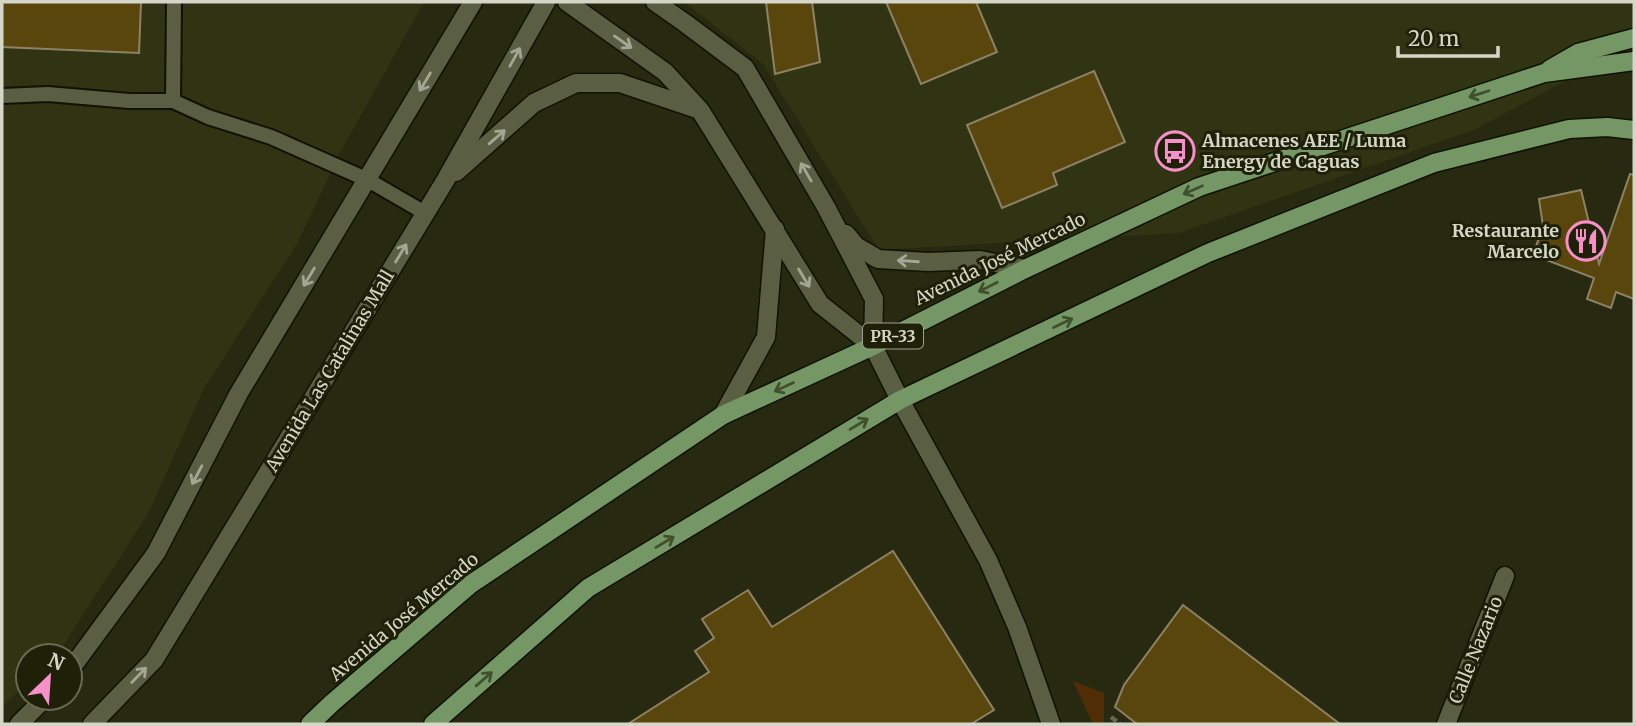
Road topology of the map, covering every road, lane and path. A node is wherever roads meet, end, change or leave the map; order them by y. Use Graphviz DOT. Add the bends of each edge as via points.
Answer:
graph roads {
  1 [pos="174,2"];
  2 [pos="472,2"];
  3 [pos="546,2"];
  4 [pos="568,2"];
  5 [pos="655,2"];
  6 [pos="1634,38"];
  7 [pos="1634,61"];
  8 [pos="1544,73"];
  9 [pos="2,96"];
  10 [pos="173,101"];
  11 [pos="700,110"];
  12 [pos="1634,130"];
  13 [pos="368,180"];
  14 [pos="445,181"];
  15 [pos="826,206"];
  16 [pos="425,213"];
  17 [pos="775,229"];
  18 [pos="1024,269"];
  19 [pos="873,346"];
  20 [pos="900,400"];
  21 [pos="723,415"];
  22 [pos="1505,576"];
  23 [pos="84,651"];
  24 [pos="92,724"];
  25 [pos="310,724"];
  26 [pos="433,724"];
  27 [pos="1051,724"];
  28 [pos="1111,724"];
  29 [pos="1121,724"];
  30 [pos="1446,724"];
  1 -- 10 [label="lane"];
  2 -- 13 [label="street, one-way"];
  14 -- 3 [label="street, Avenida Las Catalinas Mall, one-way"];
  4 -- 11 [label="street, one-way" via="665,72"];
  15 -- 5 [label="street, one-way" via="745,68"];
  6 -- 8 [label="main road" via="1578,52"];
  7 -- 8 [label="main road, Avenida José Mercado / PR-33"];
  8 -- 18 [label="main road, Avenida José Mercado / PR-33, one-way" via="1199,187"];
  9 -- 10 [label="lane"];
  10 -- 13 [label="lane"];
  14 -- 11 [label="street, one-way" via="534,103 576,83 620,83"];
  11 -- 17 [label="street"];
  20 -- 12 [label="main road, one-way" via="1208,253 1434,163 1569,129"];
  13 -- 16 [label="lane"];
  13 -- 23 [label="street, one-way" via="239,393 156,553"];
  14 -- 16 [label="street, Avenida Las Catalinas Mall"];
  18 -- 15 [label="street, one-way" via="980,260 878,259 856,247"];
  15 -- 19 [label="street" via="874,299"];
  24 -- 16 [label="street, Avenida Las Catalinas Mall, one-way" via="154,660"];
  17 -- 19 [label="street, one-way" via="820,304"];
  17 -- 21 [label="street" via="766,337"];
  18 -- 19 [label="main road, Avenida José Mercado / PR-33, one-way"];
  19 -- 20 [label="street"];
  19 -- 21 [label="main road, Avenida José Mercado / PR-33, one-way"];
  26 -- 20 [label="main road, one-way" via="588,589"];
  20 -- 27 [label="street" via="988,560"];
  21 -- 25 [label="main road, Avenida José Mercado / PR-33" via="471,584"];
  22 -- 30 [label="street, Calle Nazario"];
  28 -- 29 [label="path" via="1111,717"];
}
